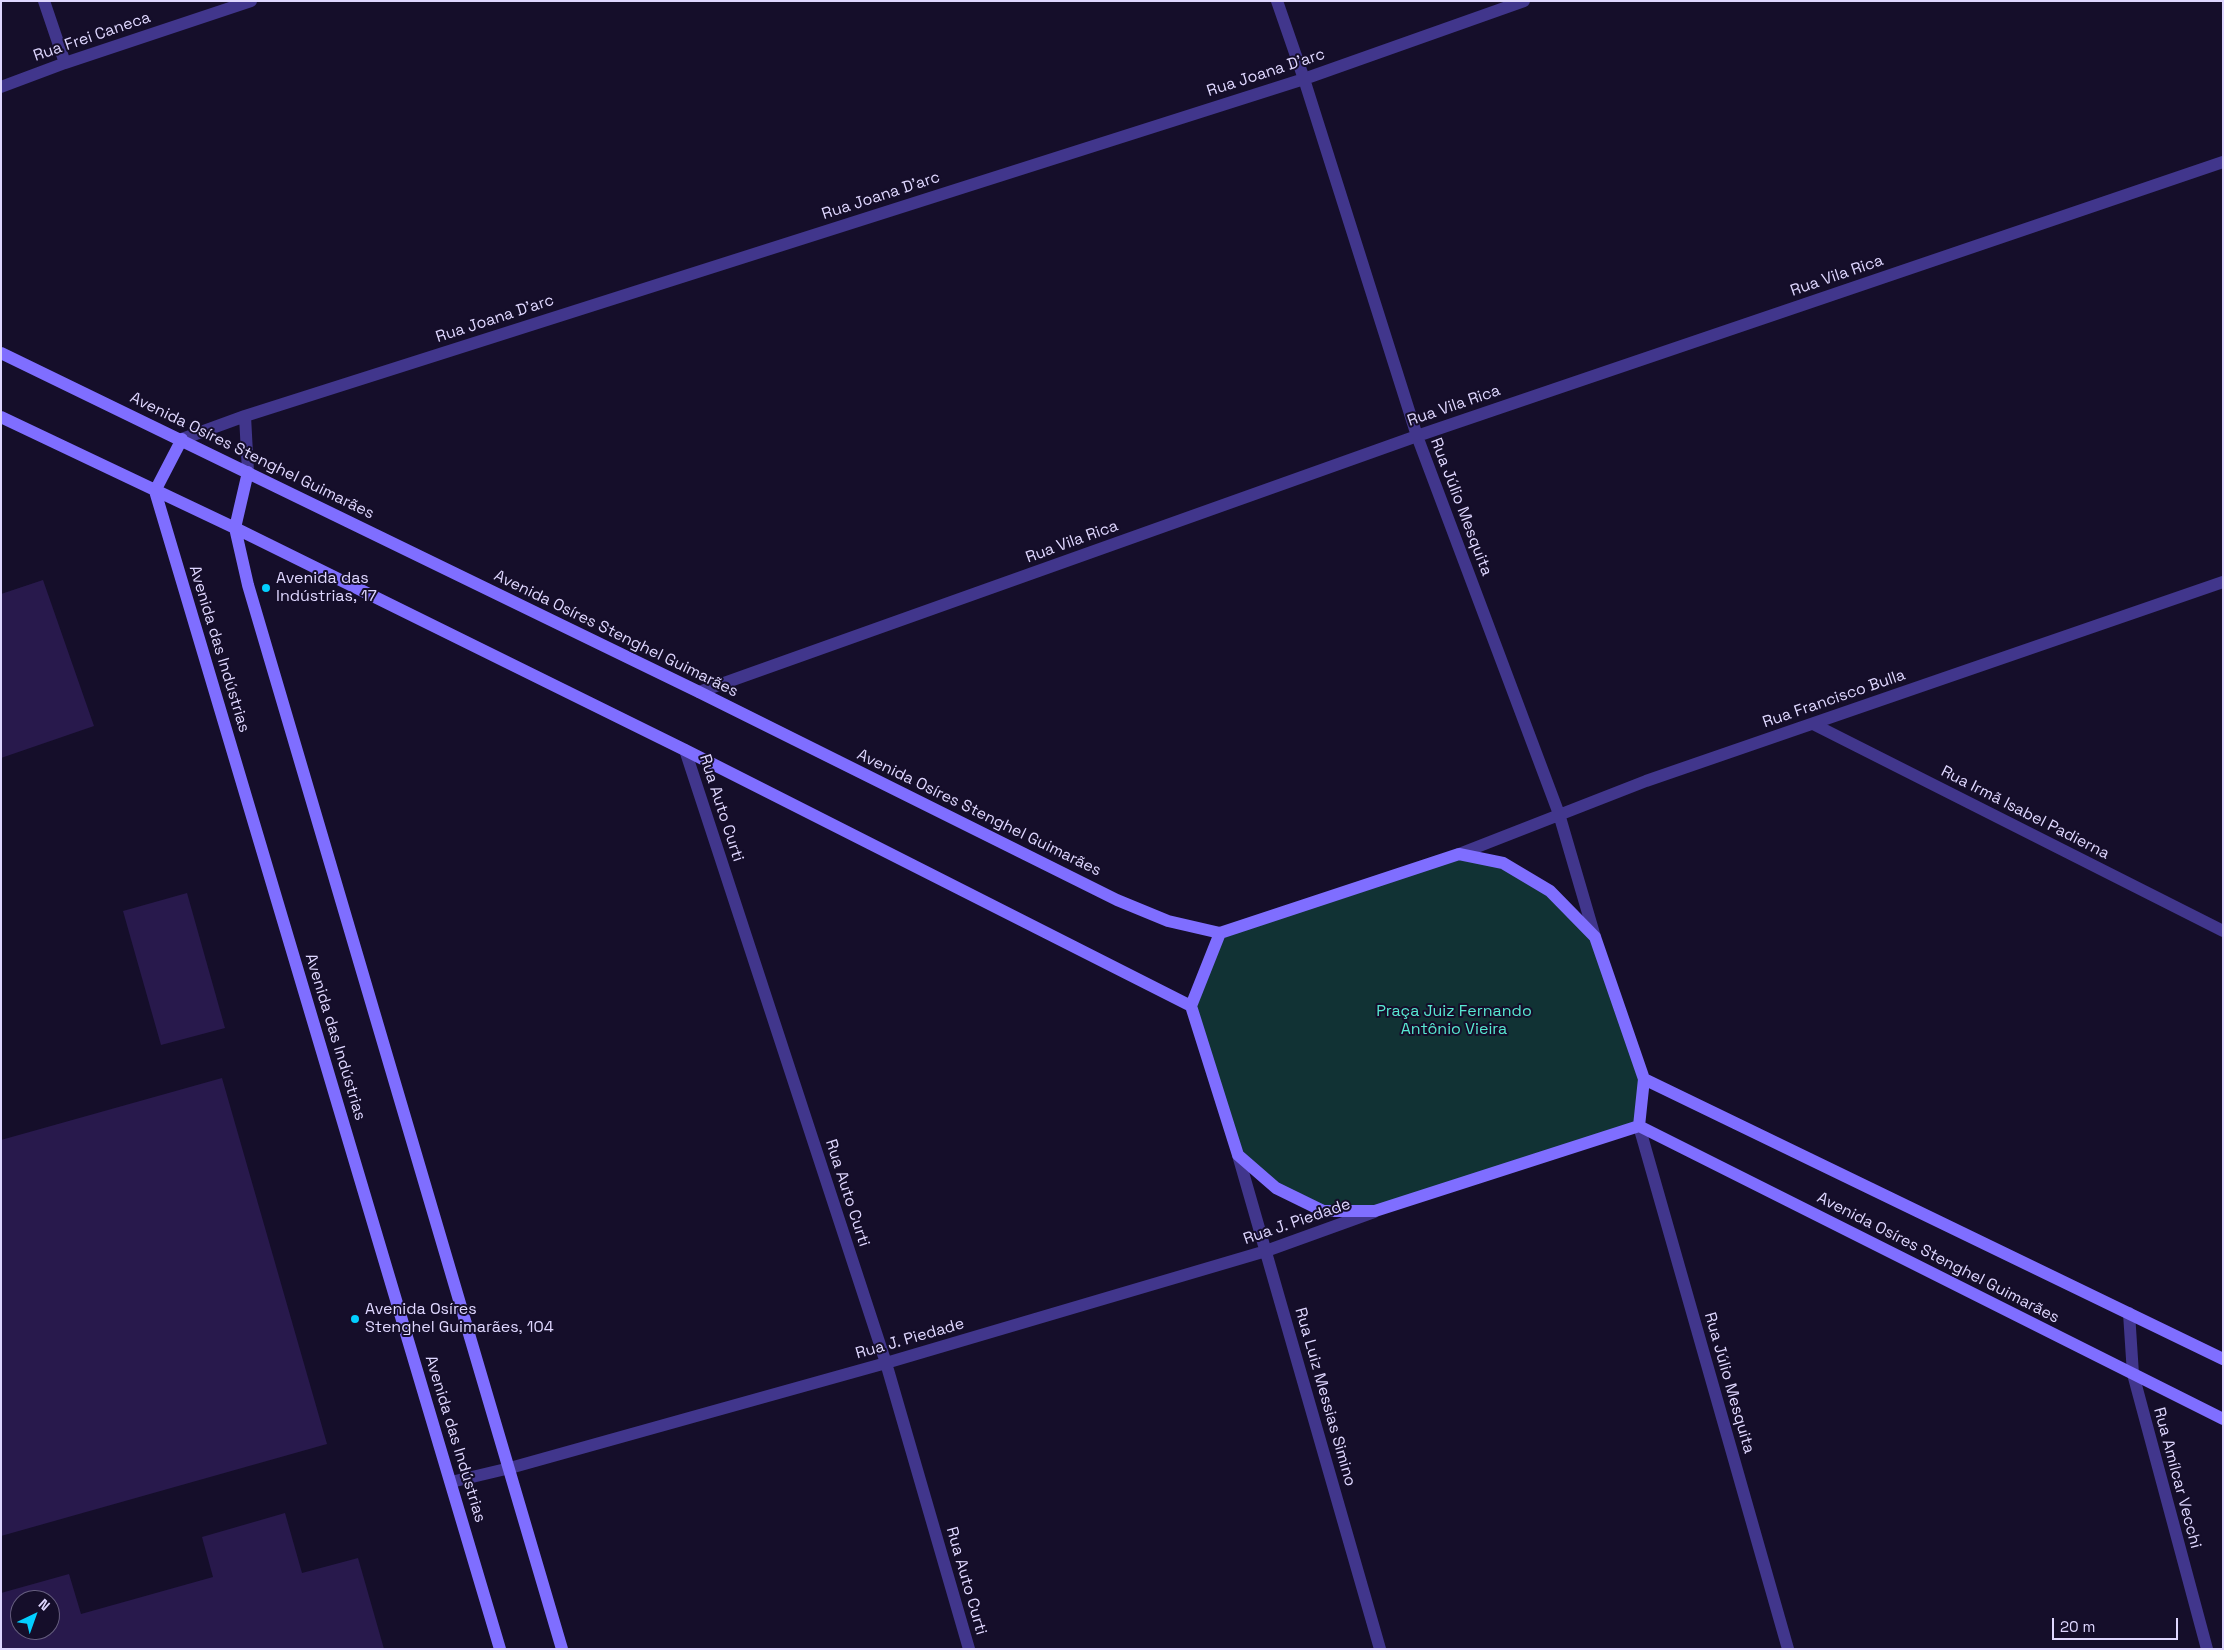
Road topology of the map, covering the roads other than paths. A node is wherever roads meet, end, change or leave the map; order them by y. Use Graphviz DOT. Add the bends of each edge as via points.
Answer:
graph roads {
  1 [pos="44,1"];
  2 [pos="251,1"];
  3 [pos="1276,1"];
  4 [pos="1524,1"];
  5 [pos="65,63"];
  6 [pos="1304,79"];
  7 [pos="1,87"];
  8 [pos="2223,162"];
  9 [pos="1,353"];
  10 [pos="245,416"];
  11 [pos="1,417"];
  12 [pos="1417,436"];
  13 [pos="182,439"];
  14 [pos="248,472"];
  15 [pos="155,491"];
  16 [pos="235,528"];
  17 [pos="2223,582"];
  18 [pos="699,692"];
  19 [pos="1813,724"];
  20 [pos="685,750"];
  21 [pos="1559,814"];
  22 [pos="1459,854"];
  23 [pos="2223,931"];
  24 [pos="1220,933"];
  25 [pos="1594,937"];
  26 [pos="1192,1006"];
  27 [pos="1644,1080"];
  28 [pos="1639,1126"];
  29 [pos="1238,1154"];
  30 [pos="1375,1212"];
  31 [pos="1266,1251"];
  32 [pos="2129,1313"];
  33 [pos="2223,1359"];
  34 [pos="886,1363"];
  35 [pos="2133,1374"];
  36 [pos="2223,1419"];
  37 [pos="510,1468"];
  38 [pos="451,1482"];
  39 [pos="500,1649"];
  40 [pos="562,1649"];
  41 [pos="969,1649"];
  42 [pos="1380,1649"];
  43 [pos="1788,1649"];
  44 [pos="2207,1649"];
  1 -- 5 [label="street"];
  2 -- 5 [label="street, Rua Frei Caneca"];
  3 -- 6 [label="street, Rua Júlio Mesquita"];
  4 -- 6 [label="street, Rua Joana D'arc"];
  5 -- 7 [label="street, Rua Frei Caneca"];
  6 -- 10 [label="street, Rua Joana D'arc"];
  6 -- 12 [label="street, Rua Júlio Mesquita"];
  8 -- 12 [label="street, Rua Vila Rica"];
  9 -- 13 [label="street, Avenida Osíres Stenghel Guimarães"];
  10 -- 13 [label="street, Rua Joana D'arc"];
  10 -- 14 [label="street"];
  11 -- 15 [label="street"];
  12 -- 18 [label="street, Rua Vila Rica"];
  12 -- 21 [label="street, Rua Júlio Mesquita"];
  13 -- 14 [label="street, Avenida Osíres Stenghel Guimarães"];
  13 -- 15 [label="street"];
  14 -- 16 [label="street"];
  14 -- 18 [label="street, Avenida Osíres Stenghel Guimarães"];
  15 -- 16 [label="street"];
  15 -- 38 [label="street, Avenida das Indústrias"];
  16 -- 20 [label="street"];
  16 -- 37 [label="street" via="251,594"];
  17 -- 19 [label="street, Rua Francisco Bulla"];
  18 -- 24 [label="street, Avenida Osíres Stenghel Guimarães" via="1117,900 1168,921"];
  19 -- 21 [label="street, Rua Francisco Bulla"];
  19 -- 23 [label="street, Rua Irmã Isabel Padierna"];
  20 -- 26 [label="street"];
  20 -- 34 [label="street, Rua Auto Curti"];
  21 -- 22 [label="street, Rua Francisco Bulla"];
  21 -- 25 [label="street, Rua Júlio Mesquita"];
  22 -- 24 [label="street"];
  22 -- 25 [label="street" via="1503,863 1550,891"];
  24 -- 26 [label="street"];
  25 -- 27 [label="street"];
  26 -- 29 [label="street"];
  27 -- 28 [label="street"];
  27 -- 32 [label="street, Avenida Osíres Stenghel Guimarães"];
  28 -- 30 [label="street"];
  28 -- 35 [label="street, Avenida Osíres Stenghel Guimarães"];
  28 -- 43 [label="street, Rua Júlio Mesquita"];
  29 -- 30 [label="street" via="1276,1188 1323,1211"];
  29 -- 31 [label="street, Rua Luiz Messias Simino"];
  30 -- 31 [label="street, Rua J. Piedade"];
  31 -- 34 [label="street, Rua J. Piedade"];
  31 -- 42 [label="street, Rua Luiz Messias Simino"];
  32 -- 33 [label="street, Avenida Osíres Stenghel Guimarães"];
  32 -- 35 [label="street, Rua Amílcar Vecchi"];
  34 -- 37 [label="street, Rua J. Piedade"];
  34 -- 41 [label="street, Rua Auto Curti"];
  35 -- 36 [label="street, Avenida Osíres Stenghel Guimarães"];
  35 -- 44 [label="street, Rua Amílcar Vecchi"];
  37 -- 38 [label="street, Rua J. Piedade"];
  37 -- 40 [label="street"];
  38 -- 39 [label="street, Avenida das Indústrias"];
}
